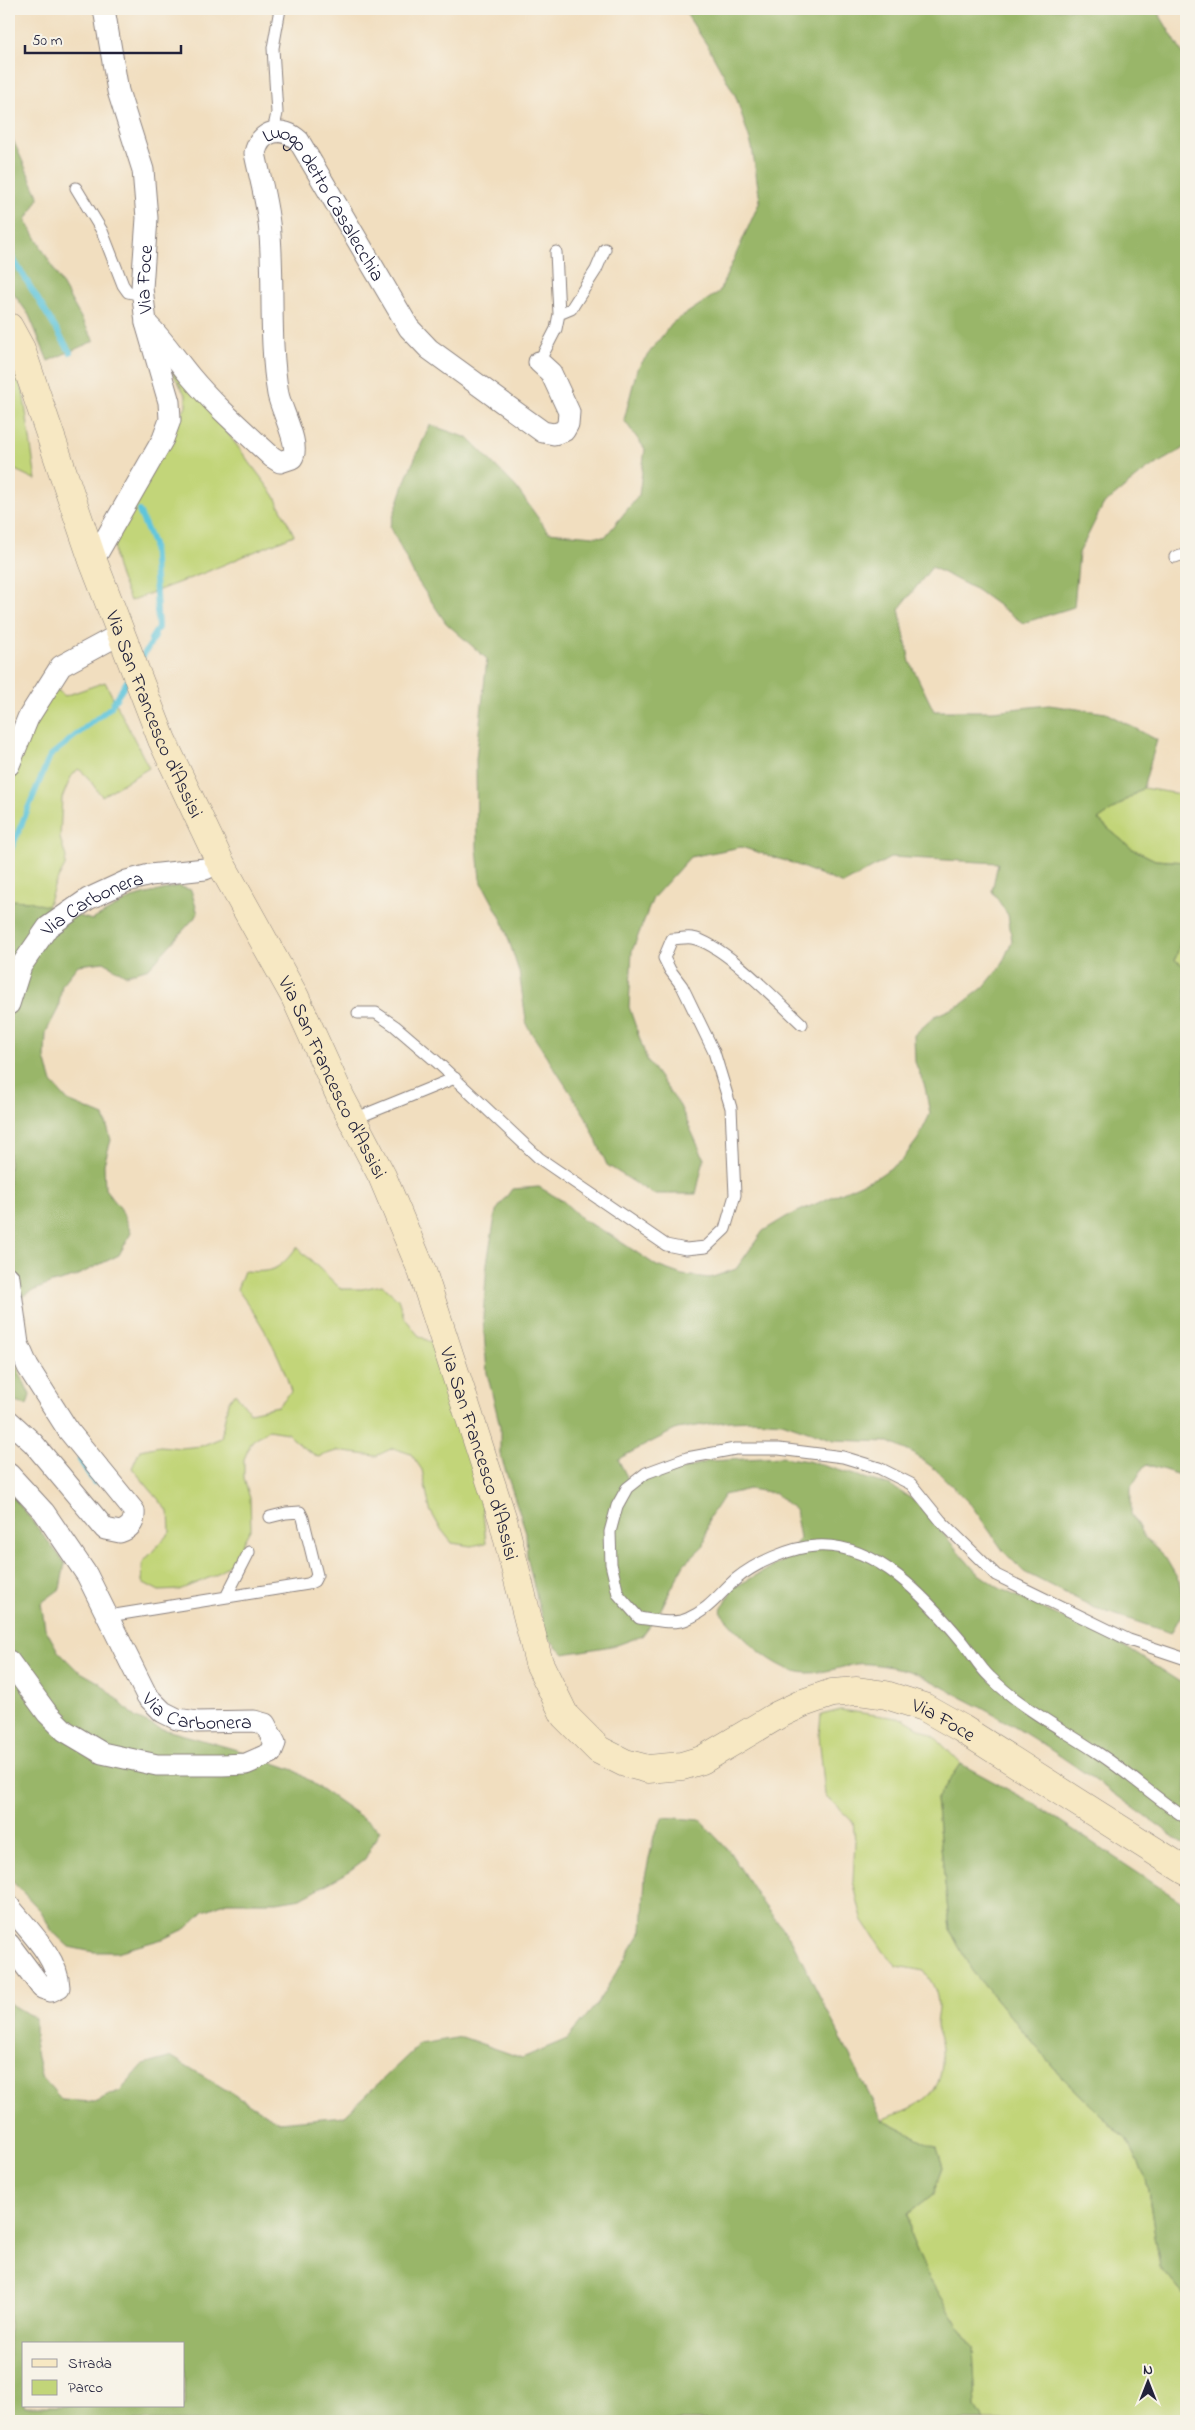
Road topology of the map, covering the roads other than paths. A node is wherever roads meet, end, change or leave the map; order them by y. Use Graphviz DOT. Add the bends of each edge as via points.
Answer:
graph roads {
  1 [pos="104,9"];
  2 [pos="280,9"];
  3 [pos="273,132"];
  4 [pos="76,188"];
  5 [pos="605,249"];
  6 [pos="556,252"];
  7 [pos="143,295"];
  8 [pos="559,314"];
  9 [pos="146,323"];
  10 [pos="9,327"];
  11 [pos="539,362"];
  12 [pos="1186,553"];
  13 [pos="1175,557"];
  14 [pos="93,561"];
  15 [pos="122,633"];
  16 [pos="9,765"];
  17 [pos="220,862"];
  18 [pos="9,1004"];
  19 [pos="358,1013"];
  20 [pos="802,1024"];
  21 [pos="455,1078"];
  22 [pos="354,1119"];
  23 [pos="9,1278"];
  24 [pos="9,1421"];
  25 [pos="9,1474"];
  26 [pos="270,1517"];
  27 [pos="249,1552"];
  28 [pos="226,1596"];
  29 [pos="109,1616"];
  30 [pos="1186,1659"];
  31 [pos="9,1662"];
  32 [pos="682,1766"];
  33 [pos="1186,1818"];
  34 [pos="1186,1871"];
  35 [pos="9,1906"];
  36 [pos="9,1944"];
  1 -- 7 [label="street, Via Foce" via="118,91 142,170 147,218"];
  2 -- 3 [label="lane" via="273,48 277,113"];
  3 -- 9 [label="street, Luogo detto Casalecchia" via="260,139 255,153 270,233 278,394 296,445 292,458 280,462 272,457 214,402"];
  3 -- 11 [label="street, Luogo detto Casalecchia" via="287,132 299,141 409,328 429,349 514,412 543,432 554,434 564,431 569,412 551,373"];
  4 -- 7 [label="lane" via="102,231 123,285 128,292"];
  5 -- 8 [label="lane" via="596,270 571,309"];
  6 -- 8 [label="lane"];
  7 -- 9 [label="street, Via Foce"];
  8 -- 11 [label="lane" via="556,329"];
  9 -- 14 [label="street, Via Foce" via="169,402 170,420"];
  10 -- 14 [label="main road, Via San Francesco d'Assisi" via="21,349"];
  12 -- 13 [label="lane"];
  14 -- 15 [label="main road, Via San Francesco d'Assisi"];
  15 -- 16 [label="street" via="61,666 28,718"];
  15 -- 17 [label="main road, Via San Francesco d'Assisi" via="162,740"];
  17 -- 18 [label="street, Via Carbonera" via="205,869 127,881 88,899 48,927 22,966"];
  17 -- 22 [label="main road, Via San Francesco d'Assisi" via="295,997 341,1098"];
  19 -- 21 [label="lane" via="376,1013"];
  20 -- 21 [label="lane" via="742,968 710,945 692,938 672,939 664,958 682,986 714,1052 731,1108 735,1195 725,1229 706,1247 686,1249 666,1245 619,1214 539,1158"];
  21 -- 22 [label="lane"];
  22 -- 32 [label="main road, Via San Francesco d'Assisi" via="422,1271 503,1520 539,1663 550,1690 565,1716 598,1750 625,1763 648,1769"];
  23 -- 24 [label="street" via="18,1344 28,1367 68,1430 134,1511 131,1526 120,1532 105,1529 33,1444"];
  25 -- 29 [label="street, Via Carbonera" via="44,1512 87,1575"];
  26 -- 28 [label="lane" via="300,1512 317,1575 314,1581"];
  27 -- 28 [label="lane"];
  28 -- 29 [label="lane"];
  29 -- 31 [label="street, Via Carbonera" via="147,1696 163,1712 177,1720 254,1720 265,1724 275,1743 271,1753 246,1764 222,1765 157,1765 102,1753 65,1731 47,1713"];
  30 -- 33 [label="lane" via="1129,1640 996,1575 941,1521 912,1484 879,1468 843,1457 779,1449 735,1449 687,1458 646,1473 626,1488 610,1532 611,1564 618,1594 639,1618 661,1622 686,1620 714,1602 737,1578 795,1549 816,1546 845,1548 872,1558 904,1579 962,1641 989,1677 1042,1720 1098,1753"];
  32 -- 34 [label="main road, Via Foce" via="702,1760 803,1702 832,1693 857,1691 886,1695 924,1707 961,1728"];
  35 -- 36 [label="street" via="49,1958 59,1975 59,1987 51,1991 42,1988"];
}
